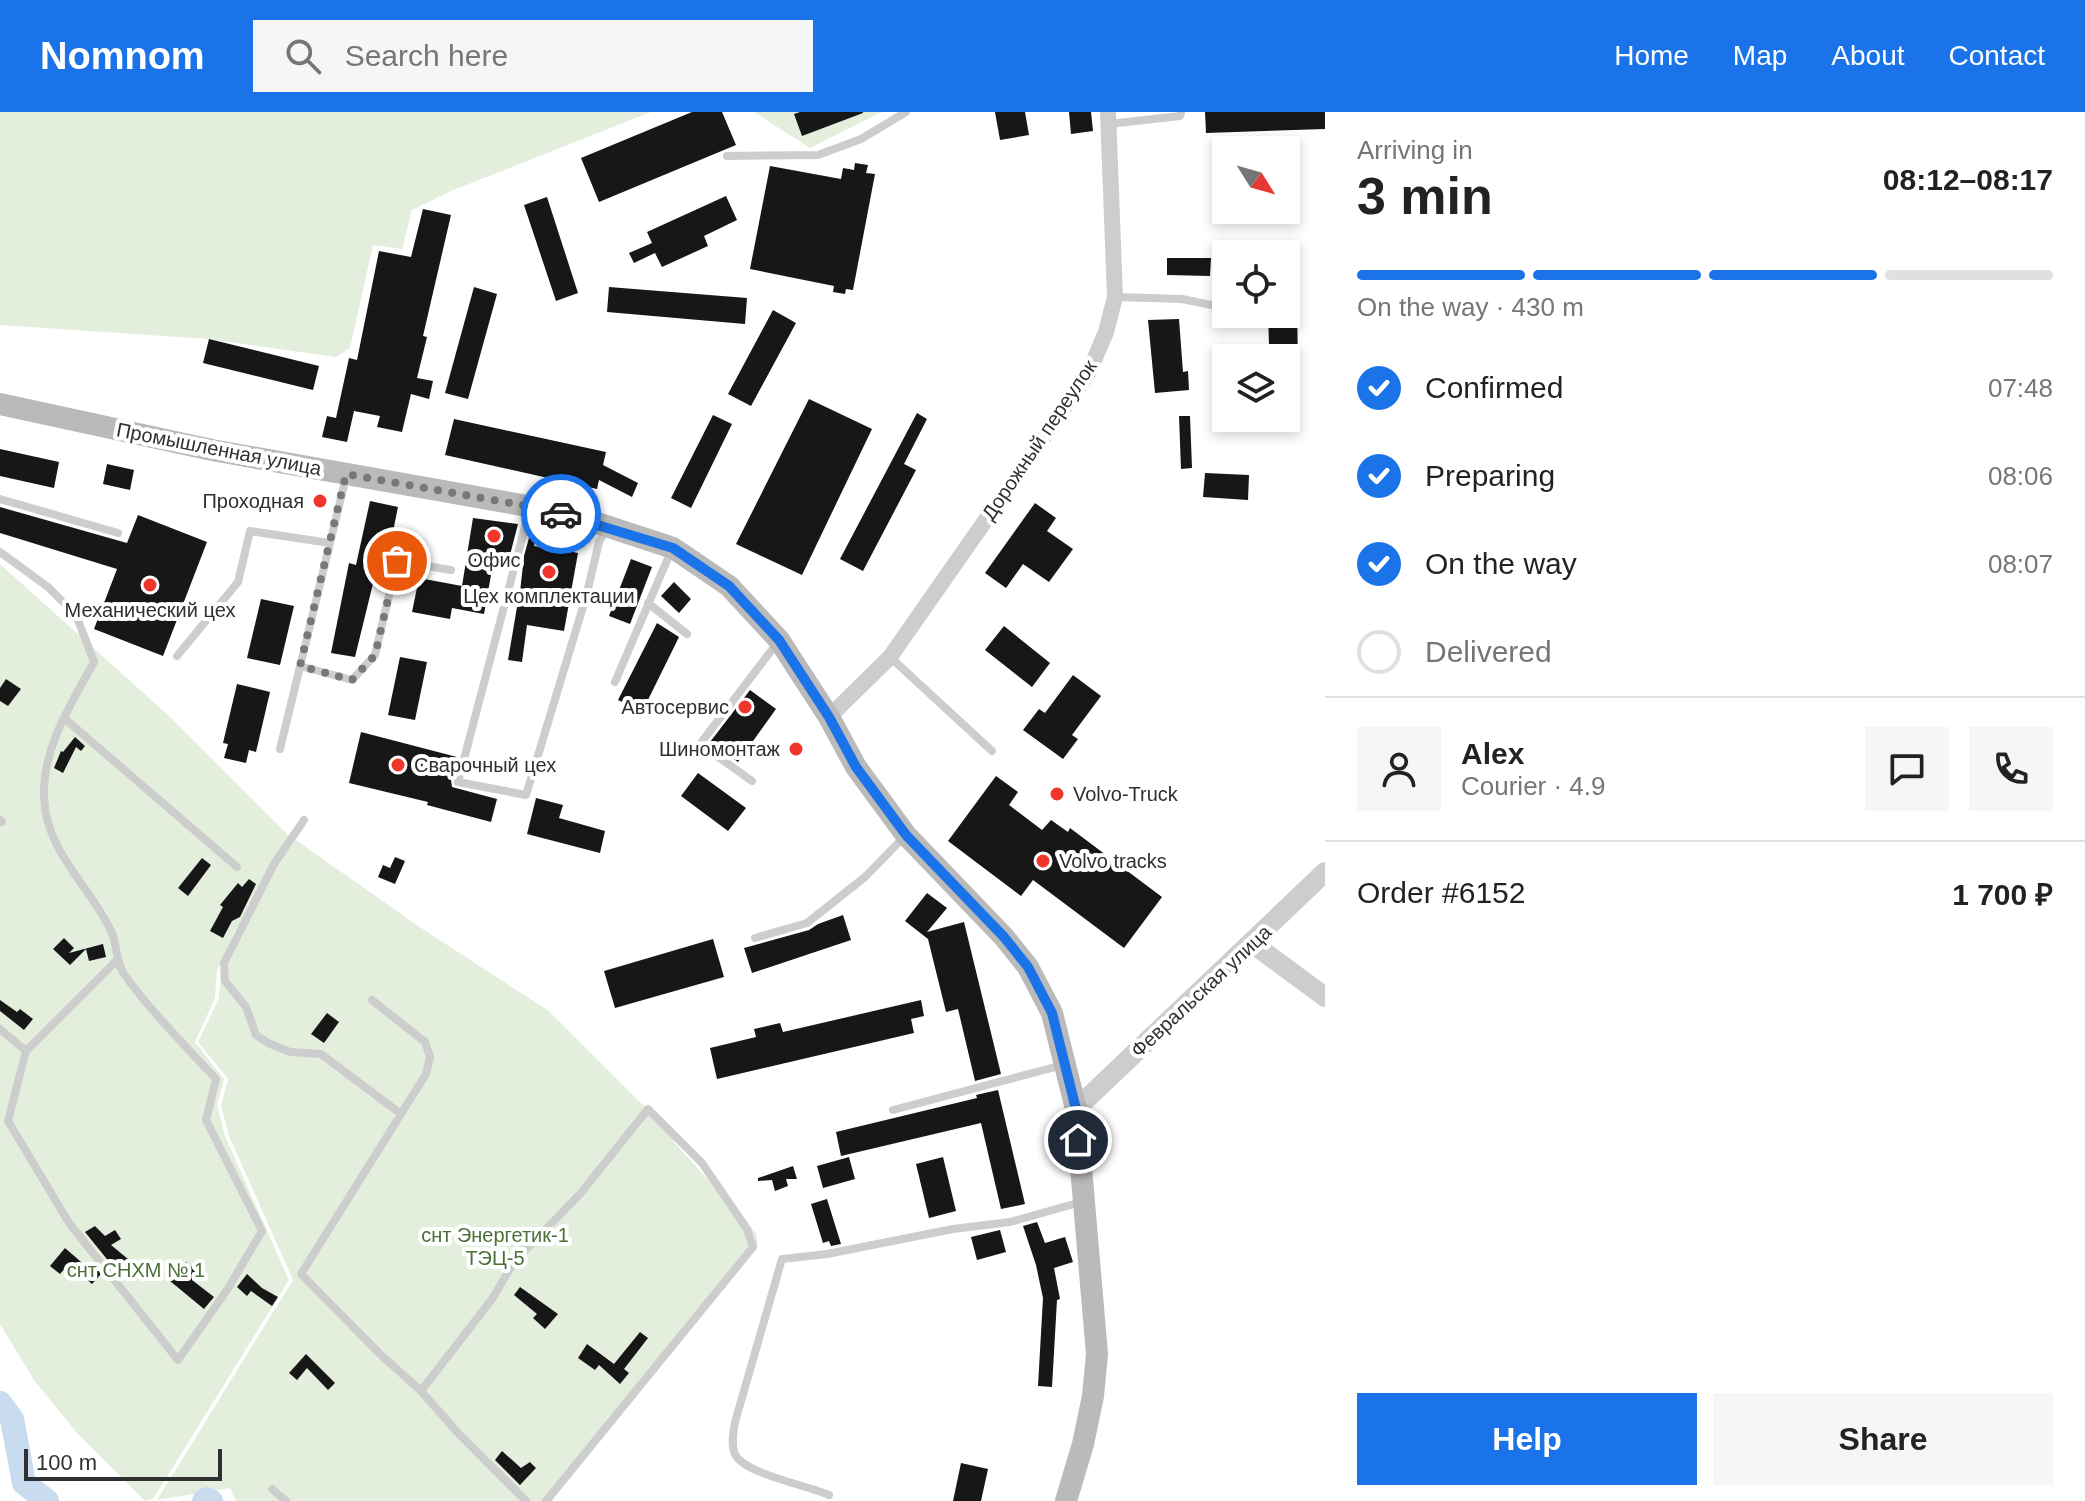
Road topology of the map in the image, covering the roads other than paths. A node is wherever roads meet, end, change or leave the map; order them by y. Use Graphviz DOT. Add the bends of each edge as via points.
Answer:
graph roads {
  1 [pos="906,112"];
  2 [pos="1181,112"];
  3 [pos="1108,118"];
  4 [pos="727,156"];
  5 [pos="1115,297"];
  6 [pos="1212,305"];
  7 [pos="0,404"];
  8 [pos="346,474"];
  9 [pos="0,499"];
  10 [pos="533,507"];
  11 [pos="608,526"];
  12 [pos="118,533"];
  13 [pos="330,543"];
  14 [pos="673,548"];
  15 [pos="0,552"];
  16 [pos="451,570"];
  17 [pos="648,603"];
  18 [pos="687,634"];
  19 [pos="779,640"];
  20 [pos="177,656"];
  21 [pos="890,657"];
  22 [pos="300,666"];
  23 [pos="615,682"];
  24 [pos="829,717"];
  25 [pos="64,718"];
  26 [pos="280,749"];
  27 [pos="992,751"];
  28 [pos="752,781"];
  29 [pos="304,820"];
  30 [pos="906,835"];
  31 [pos="237,867"];
  32 [pos="1325,872"];
  33 [pos="755,938"];
  34 [pos="1252,943"];
  35 [pos="118,959"];
  36 [pos="1325,997"];
  37 [pos="372,1000"];
  38 [pos="0,1029"];
  39 [pos="26,1051"];
  40 [pos="1063,1065"];
  41 [pos="1076,1109"];
  42 [pos="893,1110"];
  43 [pos="401,1114"];
  44 [pos="1083,1202"];
  45 [pos="421,1391"];
  46 [pos="272,1489"];
  47 [pos="829,1495"];
  48 [pos="286,1501"];
  49 [pos="526,1501"];
  50 [pos="546,1501"];
  51 [pos="1066,1501"];
  1 -- 4 [label="lane" via="861,139 818,155"];
  2 -- 3 [label="lane"];
  3 -- 5 [label="street, Дорожный переулок"];
  5 -- 6 [label="lane"];
  5 -- 21 [label="street, Дорожный переулок" via="1089,372"];
  7 -- 8 [label="main road, Промышленная улица"];
  8 -- 10 [label="main road, Промышленная улица"];
  8 -- 13 [label="lane"];
  9 -- 12 [label="lane"];
  10 -- 11 [label="main road, Промышленная улица"];
  10 -- 11 [label="lane" via="458,782 526,795"];
  11 -- 14 [label="main road, Промышленная улица"];
  13 -- 20 [label="lane" via="250,531 238,582"];
  13 -- 22 [label="lane"];
  14 -- 17 [label="lane"];
  14 -- 19 [label="main road, Промышленная улица" via="729,586"];
  15 -- 25 [label="lane" via="76,615 94,662"];
  16 -- 22 [label="lane" via="397,561 375,655 352,680"];
  17 -- 18 [label="lane"];
  17 -- 23 [label="lane"];
  19 -- 24 [label="main road, Промышленная улица"];
  19 -- 28 [label="lane" via="700,744"];
  21 -- 24 [label="street, Дорожный переулок"];
  21 -- 27 [label="lane"];
  22 -- 26 [label="lane"];
  24 -- 30 [label="main road, Промышленная улица" via="856,767"];
  25 -- 31 [label="lane"];
  25 -- 35 [label="lane" via="51,746 44,799 56,846 112,934"];
  29 -- 43 [label="lane" via="274,864 224,963 225,981 246,1007 256,1035 290,1052 321,1054"];
  30 -- 33 [label="lane" via="865,877 807,923"];
  30 -- 40 [label="main road, Промышленная улица" via="1028,967 1052,1013"];
  32 -- 34 [label="street, Февральская улица"];
  34 -- 36 [label="street"];
  34 -- 41 [label="street, Февральская улица"];
  35 -- 39 [label="lane"];
  35 -- 39 [label="lane" via="164,1023 216,1079 206,1120 262,1231 178,1360 69,1223 8,1121"];
  37 -- 43 [label="lane" via="425,1042 430,1057 426,1074"];
  38 -- 39 [label="lane"];
  40 -- 41 [label="main road, Промышленная улица"];
  40 -- 42 [label="lane"];
  41 -- 44 [label="main road, Промышленная улица"];
  43 -- 45 [label="lane" via="301,1274"];
  44 -- 47 [label="lane" via="1010,1222 782,1259 735,1422 734,1451 754,1471"];
  44 -- 51 [label="main road, Промышленная улица" via="1097,1354 1083,1444"];
  45 -- 49 [label="lane"];
  45 -- 50 [label="lane" via="514,1262 580,1194 648,1109 702,1163 747,1229 753,1247"];
  46 -- 48 [label="lane"];
}
